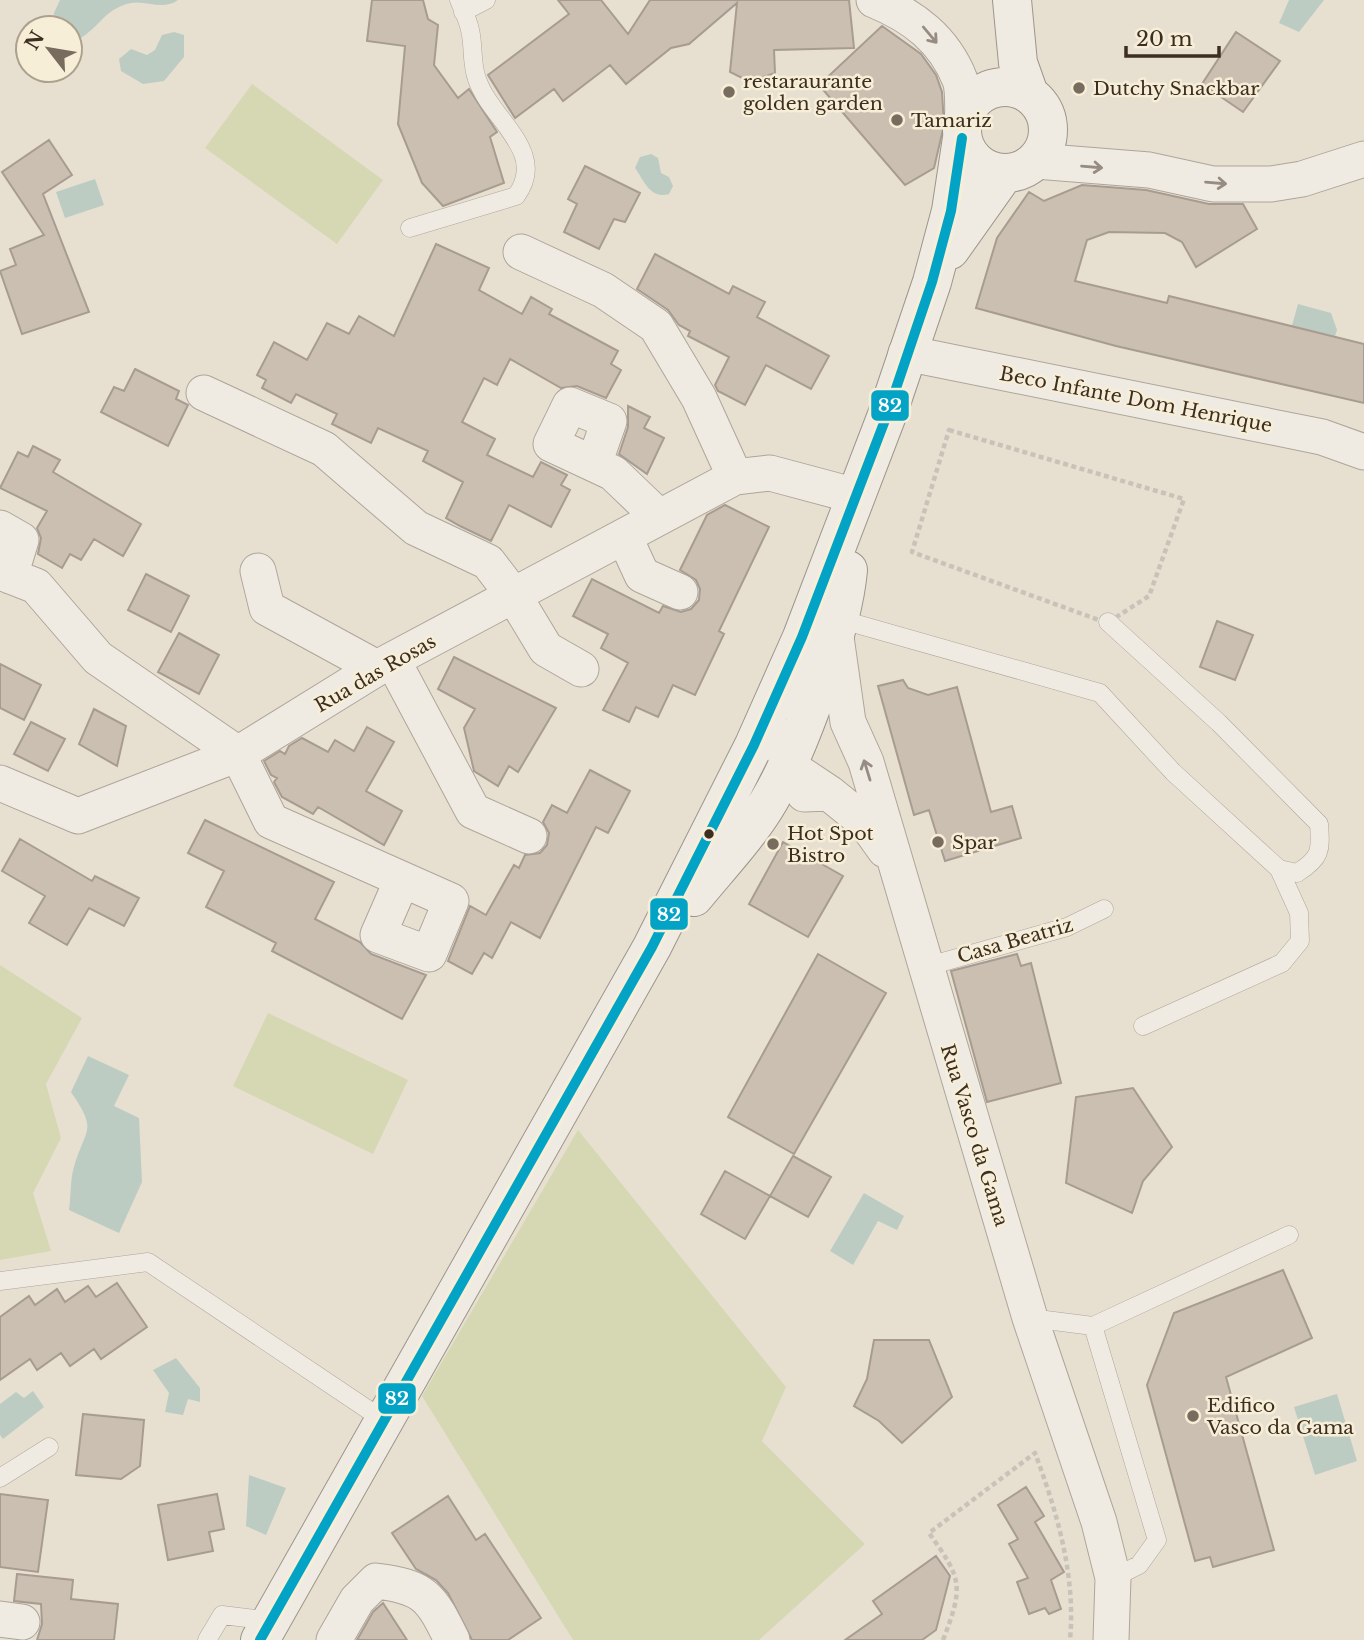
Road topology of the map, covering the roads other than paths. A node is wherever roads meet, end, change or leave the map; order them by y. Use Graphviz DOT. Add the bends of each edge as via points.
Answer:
graph roads {
  1 [pos="486,0"];
  2 [pos="874,0"];
  3 [pos="461,6"];
  4 [pos="1012,14"];
  5 [pos="988,90"];
  6 [pos="1029,94"];
  7 [pos="963,129"];
  8 [pos="1364,159"];
  9 [pos="1020,167"];
  10 [pos="410,228"];
  11 [pos="521,252"];
  12 [pos="932,282"];
  13 [pos="906,353"];
  14 [pos="204,393"];
  15 [pos="1364,452"];
  16 [pos="594,464"];
  17 [pos="735,477"];
  18 [pos="856,496"];
  19 [pos="659,517"];
  20 [pos="0,528"];
  21 [pos="625,538"];
  22 [pos="258,570"];
  23 [pos="5,574"];
  24 [pos="680,592"];
  25 [pos="514,596"];
  26 [pos="824,618"];
  27 [pos="1108,622"];
  28 [pos="385,665"];
  29 [pos="581,669"];
  30 [pos="848,722"];
  31 [pos="791,742"];
  32 [pos="238,754"];
  33 [pos="0,783"];
  34 [pos="828,793"];
  35 [pos="762,811"];
  36 [pos="529,836"];
  37 [pos="892,859"];
  38 [pos="694,861"];
  39 [pos="1279,869"];
  40 [pos="402,880"];
  41 [pos="1104,909"];
  42 [pos="652,947"];
  43 [pos="925,968"];
  44 [pos="1143,1026"];
  45 [pos="1289,1235"];
  46 [pos="0,1281"];
  47 [pos="1030,1318"];
  48 [pos="1093,1326"];
  49 [pos="385,1421"];
  50 [pos="49,1447"];
  51 [pos="0,1478"];
  52 [pos="1112,1578"];
  53 [pos="266,1631"];
  54 [pos="206,1640"];
  55 [pos="334,1640"];
  56 [pos="452,1640"];
  57 [pos="1111,1640"];
  1 -- 3 [label="lane"];
  2 -- 7 [label="street, one-way" via="902,11 931,32 960,82"];
  3 -- 10 [label="lane" via="470,30 475,76 526,155 528,172 516,196"];
  4 -- 5 [label="street"];
  4 -- 6 [label="street" via="1018,63"];
  5 -- 6 [label="street" via="1002,86"];
  5 -- 7 [label="street" via="968,107"];
  6 -- 9 [label="street" via="1044,110 1048,124 1044,150"];
  7 -- 9 [label="street" via="977,164 990,171"];
  7 -- 12 [label="street" via="951,211"];
  9 -- 8 [label="street, one-way" via="1149,170 1213,184 1271,184"];
  9 -- 12 [label="street" via="954,244"];
  11 -- 17 [label="street" via="603,290 656,327 699,398"];
  12 -- 13 [label="street"];
  13 -- 15 [label="street, Beco Infante Dom Henrique" via="1322,437"];
  13 -- 18 [label="street"];
  14 -- 25 [label="street" via="324,449 416,528 488,562"];
  16 -- 19 [label="street" via="613,472"];
  17 -- 18 [label="street, Rua das Rosas" via="771,473"];
  17 -- 19 [label="street, Rua das Rosas"];
  18 -- 26 [label="street" via="846,586"];
  19 -- 21 [label="street, Rua das Rosas"];
  20 -- 23 [label="street" via="22,540"];
  21 -- 24 [label="street" via="642,575"];
  21 -- 25 [label="street, Rua das Rosas"];
  22 -- 28 [label="street" via="267,608"];
  23 -- 32 [label="street" via="36,586 98,658"];
  25 -- 28 [label="street, Rua das Rosas"];
  25 -- 29 [label="street" via="546,649"];
  26 -- 30 [label="street, Rua Vasco da Gama"];
  26 -- 31 [label="street"];
  26 -- 38 [label="street"];
  26 -- 39 [label="lane" via="1100,692 1173,772"];
  27 -- 39 [label="lane" via="1219,723 1319,824 1321,848 1313,863 1297,873"];
  28 -- 32 [label="street, Rua das Rosas"];
  28 -- 36 [label="street" via="473,811"];
  30 -- 31 [label="street"];
  37 -- 30 [label="street, Rua Vasco da Gama, one-way" via="866,762"];
  31 -- 34 [label="street" via="796,771"];
  31 -- 35 [label="street"];
  31 -- 38 [label="street" via="721,840"];
  32 -- 33 [label="street, Rua das Rosas" via="78,816"];
  32 -- 40 [label="street" via="271,821"];
  34 -- 35 [label="street" via="801,795"];
  34 -- 37 [label="street" via="865,822"];
  35 -- 42 [label="street"];
  37 -- 43 [label="street, Rua Vasco da Gama"];
  38 -- 42 [label="street"];
  39 -- 44 [label="lane" via="1299,913 1300,941 1282,963"];
  41 -- 43 [label="lane, Casa Beatriz" via="1067,926"];
  42 -- 49 [label="street"];
  43 -- 47 [label="street, Rua Vasco da Gama"];
  45 -- 48 [label="lane"];
  46 -- 49 [label="lane" via="148,1262"];
  47 -- 48 [label="lane"];
  47 -- 52 [label="street, Rua Vasco da Gama" via="1099,1522"];
  48 -- 52 [label="lane" via="1157,1540 1139,1565"];
  49 -- 53 [label="street"];
  50 -- 51 [label="lane"];
  52 -- 57 [label="street, Rua Vasco da Gama"];
  53 -- 54 [label="lane" via="222,1615"];
  55 -- 56 [label="street" via="357,1600 376,1581 410,1585 435,1605"];
}
